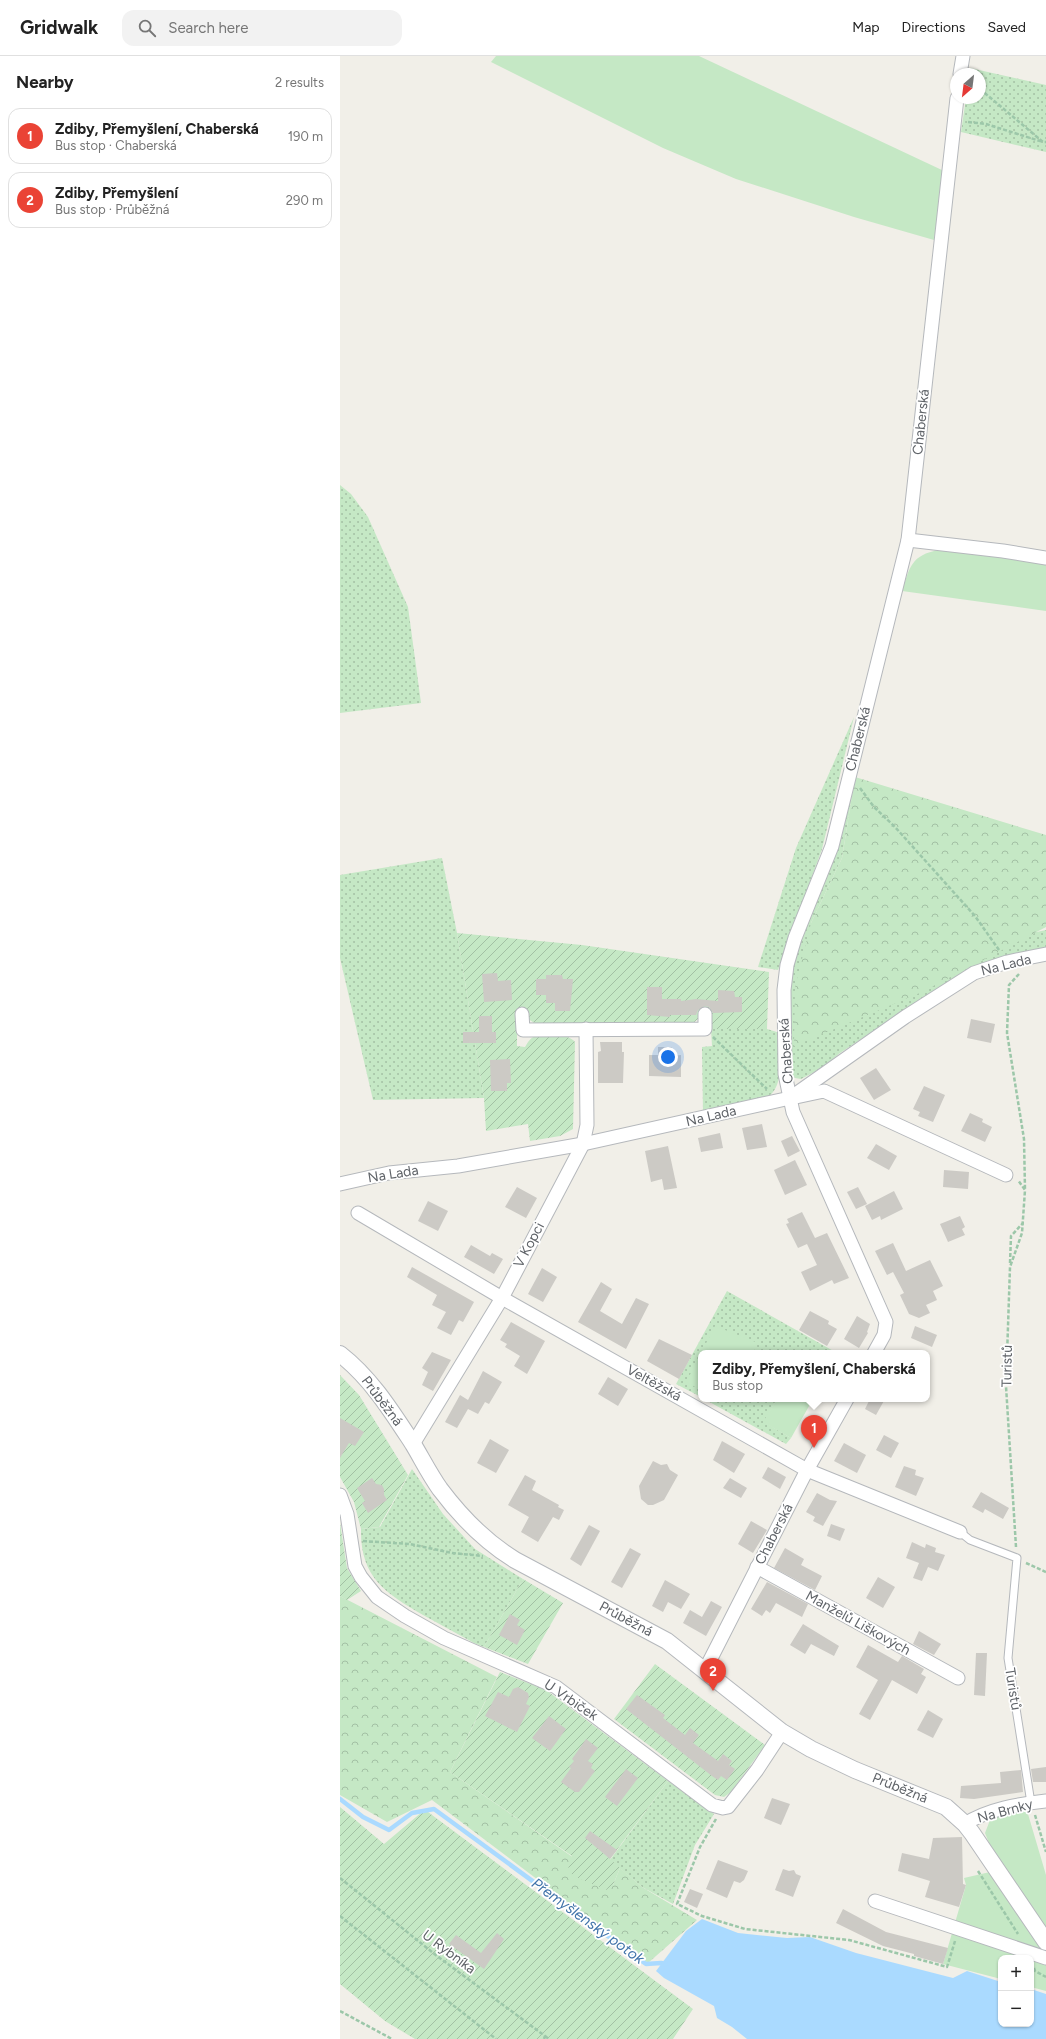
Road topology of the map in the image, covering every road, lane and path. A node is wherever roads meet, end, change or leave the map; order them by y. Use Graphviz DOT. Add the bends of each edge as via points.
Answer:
graph roads {
  1 [pos="963,56"];
  2 [pos="961,68"];
  3 [pos="986,94"];
  4 [pos="956,104"];
  5 [pos="955,120"];
  6 [pos="1044,142"];
  7 [pos="908,540"];
  8 [pos="1046,558"];
  9 [pos="847,782"];
  10 [pos="1046,954"];
  11 [pos="1007,962"];
  12 [pos="522,1014"];
  13 [pos="705,1014"];
  14 [pos="586,1029"];
  15 [pos="705,1029"];
  16 [pos="785,1099"];
  17 [pos="583,1144"];
  18 [pos="1006,1175"];
  19 [pos="340,1184"];
  20 [pos="1025,1190"];
  21 [pos="358,1213"];
  22 [pos="1024,1222"];
  23 [pos="1010,1267"];
  24 [pos="502,1298"];
  25 [pos="876,1350"];
  26 [pos="340,1354"];
  27 [pos="846,1402"];
  28 [pos="413,1444"];
  29 [pos="807,1470"];
  30 [pos="340,1495"];
  31 [pos="960,1532"];
  32 [pos="350,1539"];
  33 [pos="490,1556"];
  34 [pos="1017,1558"];
  35 [pos="757,1567"];
  36 [pos="1036,1567"];
  37 [pos="1046,1572"];
  38 [pos="705,1670"];
  39 [pos="958,1678"];
  40 [pos="782,1732"];
  41 [pos="1046,1801"];
  42 [pos="1031,1803"];
  43 [pos="723,1808"];
  44 [pos="965,1824"];
  45 [pos="1046,1852"];
  46 [pos="978,1870"];
  47 [pos="340,1878"];
  48 [pos="875,1901"];
  49 [pos="340,1916"];
  50 [pos="959,1930"];
  51 [pos="1046,1942"];
  52 [pos="1029,1952"];
  53 [pos="1046,1958"];
  54 [pos="340,2011"];
  55 [pos="545,2038"];
  56 [pos="392,2039"];
  57 [pos="496,2039"];
  58 [pos="550,2039"];
  1 -- 2 [label="street"];
  3 -- 6 [label="path"];
  4 -- 5 [label="street, Chaberská"];
  5 -- 6 [label="path" via="986,124"];
  5 -- 7 [label="street, Chaberská"];
  7 -- 8 [label="street"];
  7 -- 9 [label="street, Chaberská"];
  9 -- 11 [label="path" via="861,789 874,808 938,873 946,886 975,916"];
  9 -- 16 [label="street, Chaberská" via="832,846 786,965 783,1023"];
  10 -- 11 [label="street, Na Lada"];
  11 -- 16 [label="street, Na Lada" via="974,973"];
  11 -- 20 [label="path, Turistů" via="1020,973 1009,985 1008,1033 1024,1139"];
  12 -- 14 [label="street" via="523,1036"];
  13 -- 15 [label="street"];
  14 -- 15 [label="street"];
  14 -- 17 [label="street, V Kopci" via="587,1125"];
  15 -- 16 [label="path"];
  16 -- 17 [label="street, Na Lada"];
  16 -- 18 [label="street" via="824,1091"];
  16 -- 25 [label="street, Chaberská" via="886,1322 884,1335"];
  17 -- 19 [label="street, Na Lada" via="458,1166 389,1173"];
  17 -- 24 [label="street, V Kopci"];
  18 -- 20 [label="path" via="1018,1180"];
  20 -- 22 [label="path, Turistů"];
  21 -- 24 [label="street, Veltěžská"];
  22 -- 23 [label="path, Turistů"];
  22 -- 23 [label="path" via="1011,1236"];
  23 -- 34 [label="path, Turistů" via="1006,1386"];
  24 -- 28 [label="street, V Kopci"];
  24 -- 29 [label="street, Veltěžská"];
  26 -- 28 [label="street, Průběžná" via="372,1384"];
  27 -- 29 [label="street, Chaberská"];
  28 -- 38 [label="street, Průběžná" via="439,1488 493,1546 667,1641"];
  29 -- 31 [label="street, Veltěžská"];
  29 -- 35 [label="street, Chaberská"];
  30 -- 32 [label="street, U Vrbiček" via="347,1514"];
  31 -- 34 [label="lane" via="970,1540"];
  32 -- 33 [label="path" via="410,1544 452,1553"];
  32 -- 43 [label="street, U Vrbiček" via="354,1566 377,1597 388,1605 444,1638 556,1687 712,1805"];
  34 -- 42 [label="lane, Turistů" via="1008,1658"];
  35 -- 38 [label="street, Chaberská"];
  35 -- 39 [label="street, Manželů Liškových"];
  36 -- 37 [label="path"];
  38 -- 40 [label="street, Průběžná"];
  40 -- 43 [label="street" via="757,1770 728,1807"];
  40 -- 44 [label="street, Průběžná" via="855,1770 946,1807"];
  41 -- 42 [label="street, Na Brnky"];
  42 -- 44 [label="street, Na Brnky" via="979,1815"];
  42 -- 45 [label="path"];
  43 -- 50 [label="path" via="700,1846 677,1904 702,1916 745,1929 850,1940 947,1967"];
  44 -- 51 [label="street, Průběžná"];
  46 -- 52 [label="path"];
  47 -- 55 [label="path, U Rybníka"];
  48 -- 50 [label="street"];
  49 -- 57 [label="path"];
  50 -- 52 [label="street"];
  52 -- 53 [label="street"];
  54 -- 56 [label="path"];
  55 -- 58 [label="path, U Rybníka"];
}
